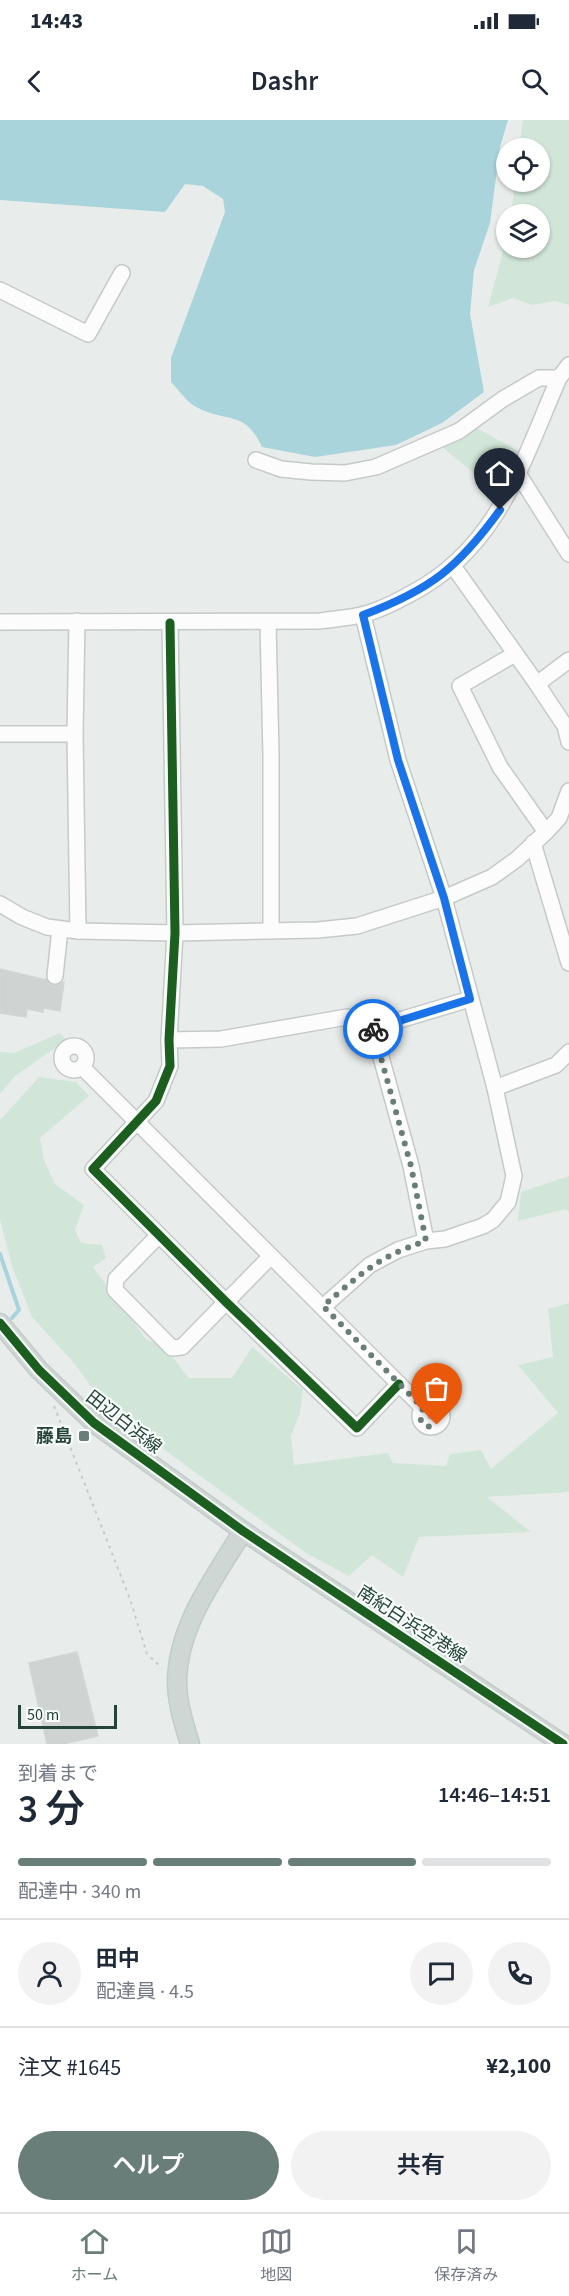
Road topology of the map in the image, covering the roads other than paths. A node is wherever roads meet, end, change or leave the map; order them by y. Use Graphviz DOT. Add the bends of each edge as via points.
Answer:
graph roads {
  1 [pos="122,273"];
  2 [pos="0,290"];
  3 [pos="569,365"];
  4 [pos="559,378"];
  5 [pos="256,460"];
  6 [pos="519,475"];
  7 [pos="569,554"];
  8 [pos="453,566"];
  9 [pos="363,615"];
  10 [pos="77,621"];
  11 [pos="0,622"];
  12 [pos="268,622"];
  13 [pos="170,623"];
  14 [pos="515,654"];
  15 [pos="569,660"];
  16 [pos="537,684"];
  17 [pos="0,734"];
  18 [pos="75,734"];
  19 [pos="569,742"];
  20 [pos="569,791"];
  21 [pos="546,832"];
  22 [pos="533,843"];
  23 [pos="444,898"];
  24 [pos="0,904"];
  25 [pos="60,929"];
  26 [pos="78,931"];
  27 [pos="271,931"];
  28 [pos="175,933"];
  29 [pos="569,963"];
  30 [pos="55,976"];
  31 [pos="470,999"];
  32 [pos="373,1028"];
  33 [pos="169,1040"];
  34 [pos="569,1052"];
  35 [pos="82,1067"];
  36 [pos="495,1088"];
  37 [pos="139,1121"];
  38 [pos="159,1235"];
  39 [pos="426,1241"];
  40 [pos="270,1257"];
  41 [pos="226,1302"];
  42 [pos="323,1306"];
  43 [pos="0,1323"];
  44 [pos="399,1384"];
  45 [pos="423,1408"];
  46 [pos="243,1531"];
  47 [pos="190,1744"];
  48 [pos="563,1744"];
  1 -- 2 [label="street" via="88,334"];
  3 -- 4 [label="street"];
  4 -- 5 [label="street" via="538,378 459,431 376,467 345,473 311,472 281,469"];
  4 -- 6 [label="street"];
  6 -- 7 [label="street"];
  6 -- 8 [label="street" via="500,510"];
  8 -- 9 [label="street" via="426,586"];
  8 -- 14 [label="street"];
  9 -- 12 [label="street"];
  9 -- 23 [label="street" via="398,760"];
  10 -- 11 [label="street"];
  10 -- 13 [label="street"];
  10 -- 18 [label="street"];
  12 -- 13 [label="street"];
  12 -- 27 [label="street"];
  13 -- 28 [label="street"];
  14 -- 16 [label="street"];
  14 -- 21 [label="street" via="460,686 500,767"];
  15 -- 16 [label="street"];
  16 -- 19 [label="street" via="565,726"];
  17 -- 18 [label="street"];
  18 -- 26 [label="street"];
  20 -- 21 [label="street" via="559,818"];
  21 -- 22 [label="street"];
  22 -- 23 [label="street" via="492,877"];
  22 -- 29 [label="street"];
  23 -- 27 [label="street" via="357,926"];
  23 -- 31 [label="street"];
  24 -- 25 [label="street" via="22,917"];
  25 -- 26 [label="street"];
  25 -- 30 [label="street"];
  26 -- 28 [label="street"];
  27 -- 28 [label="street"];
  28 -- 33 [label="street"];
  31 -- 32 [label="street"];
  31 -- 36 [label="street"];
  32 -- 33 [label="street" via="346,1017 220,1039"];
  32 -- 39 [label="street" via="411,1166"];
  33 -- 37 [label="street" via="170,1066 156,1101"];
  34 -- 36 [label="street" via="556,1065"];
  35 -- 37 [label="street"];
  36 -- 39 [label="street" via="514,1176 508,1202 483,1226"];
  37 -- 38 [label="street" via="93,1168"];
  37 -- 40 [label="street"];
  38 -- 41 [label="street"];
  38 -- 41 [label="street" via="116,1279 115,1290 172,1348 182,1347"];
  39 -- 42 [label="street" via="370,1265"];
  40 -- 41 [label="street"];
  40 -- 42 [label="street"];
  41 -- 44 [label="street" via="357,1428"];
  42 -- 44 [label="street"];
  43 -- 46 [label="main road, 田辺白浜線" via="39,1370 94,1423"];
  44 -- 45 [label="street"];
  46 -- 47 [label="main road" via="192,1617 180,1654 180,1710"];
  46 -- 48 [label="main road, 南紀白浜空港線"];
}
